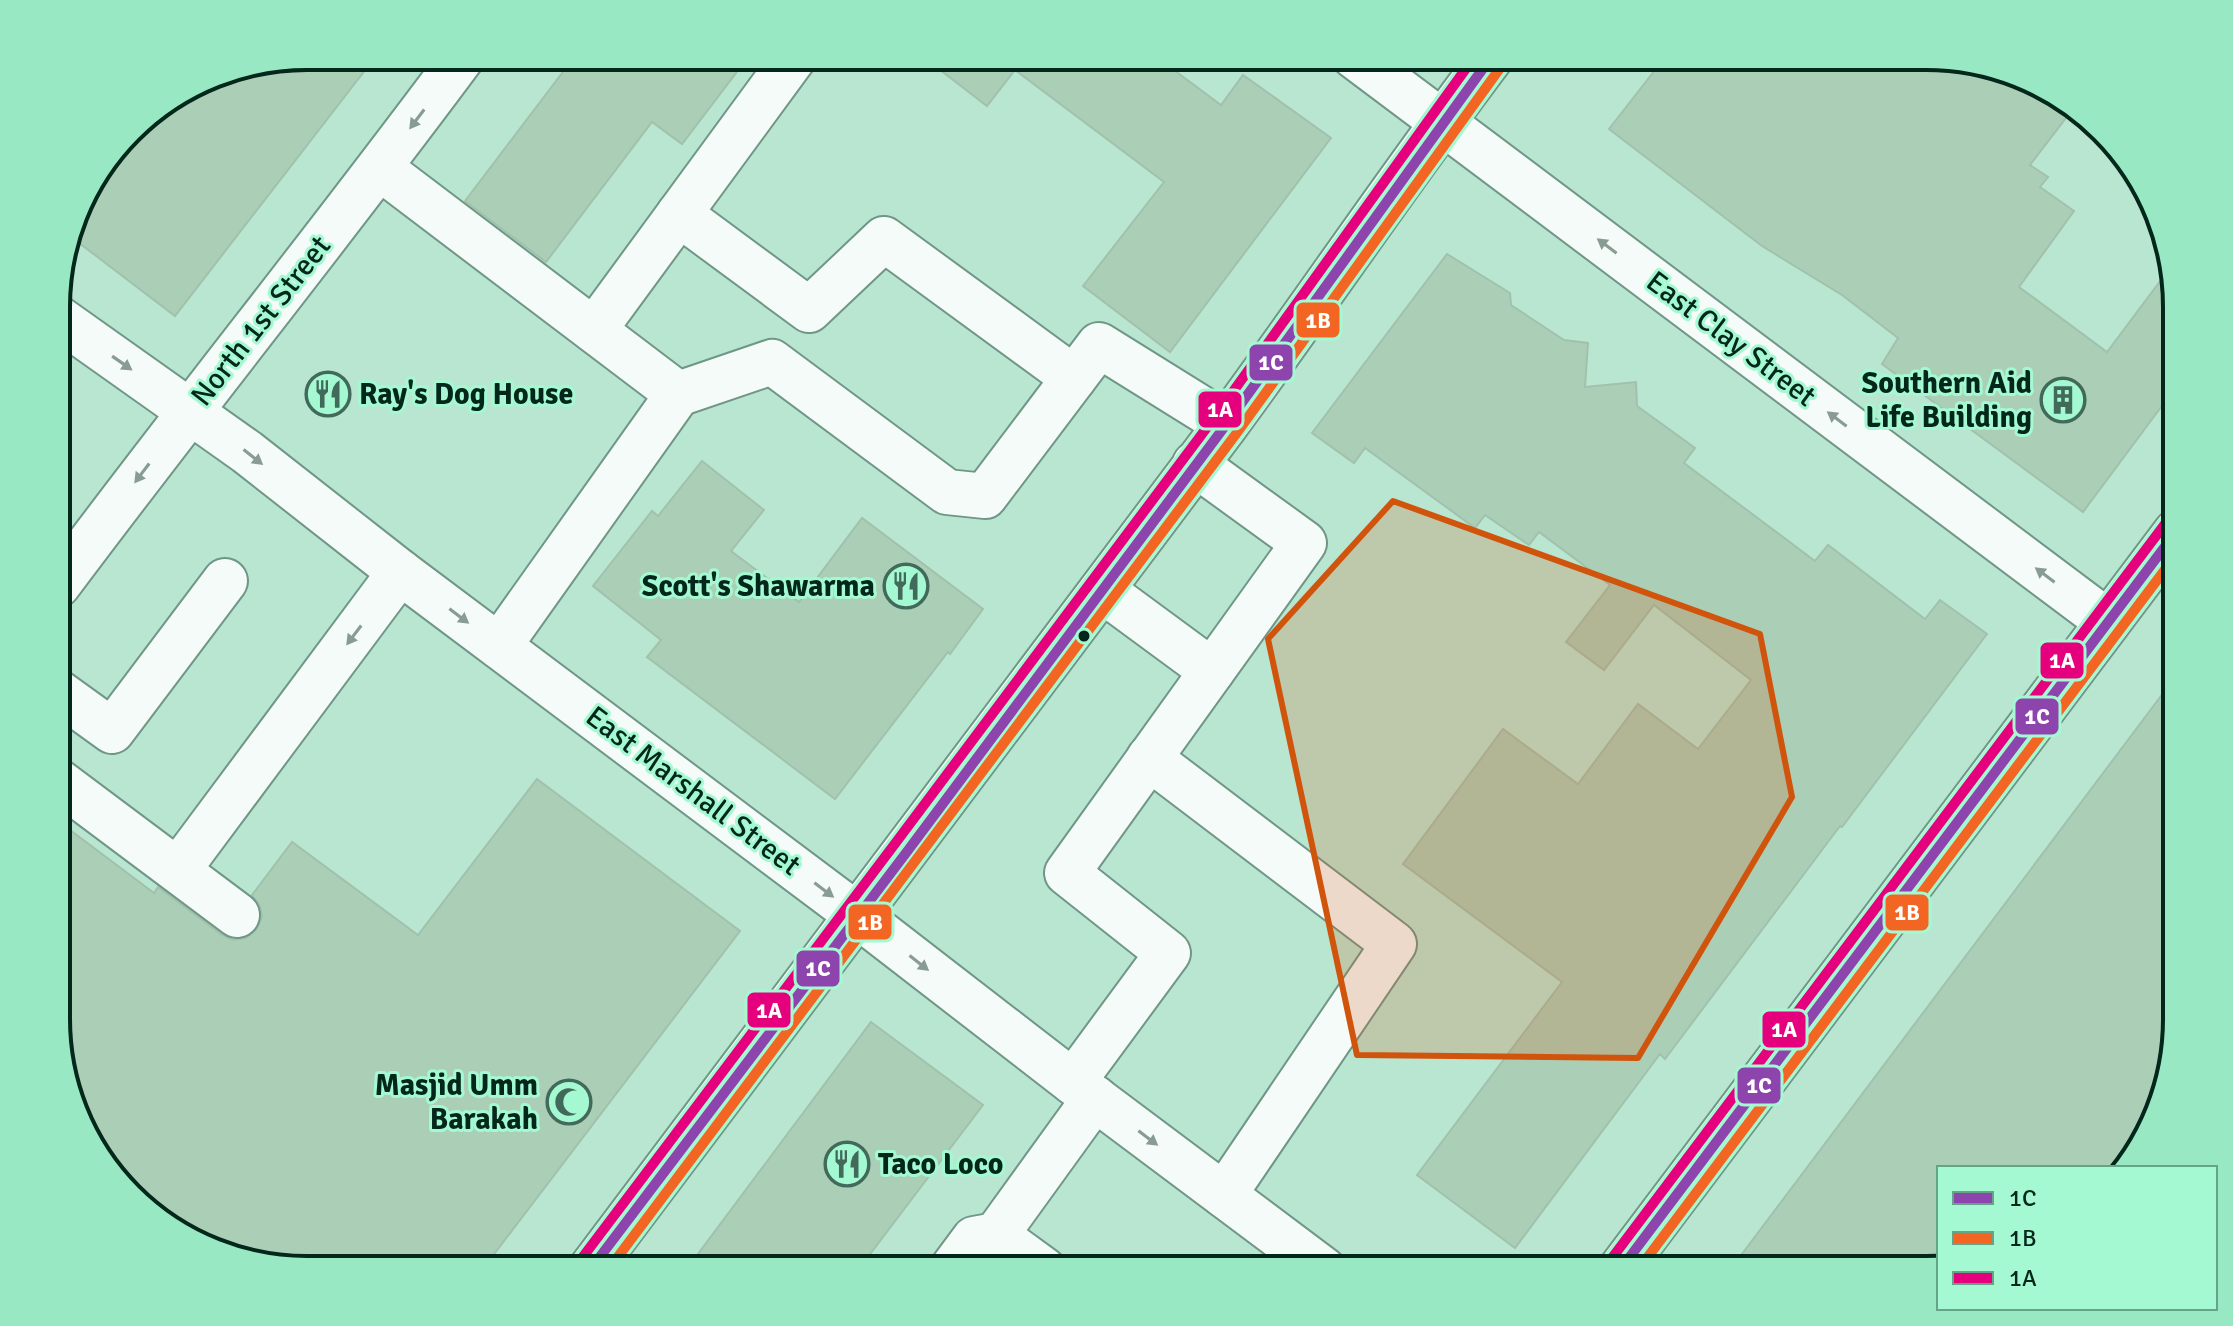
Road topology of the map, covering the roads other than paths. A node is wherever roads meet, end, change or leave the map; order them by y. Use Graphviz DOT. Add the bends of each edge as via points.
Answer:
graph roads {
  1 [pos="1373,70"];
  2 [pos="1481,70"];
  3 [pos="452,71"];
  4 [pos="784,71"];
  5 [pos="1441,121"];
  6 [pos="380,168"];
  7 [pos="679,214"];
  8 [pos="809,310"];
  9 [pos="70,326"];
  10 [pos="594,330"];
  11 [pos="772,362"];
  12 [pos="1074,378"];
  13 [pos="678,394"];
  14 [pos="190,411"];
  15 [pos="1226,424"];
  16 [pos="1195,464"];
  17 [pos="2162,551"];
  18 [pos="70,569"];
  19 [pos="400,572"];
  20 [pos="225,581"];
  21 [pos="1102,590"];
  22 [pos="2108,622"];
  23 [pos="499,646"];
  24 [pos="1212,671"];
  25 [pos="70,701"];
  26 [pos="1149,758"];
  27 [pos="70,790"];
  28 [pos="178,870"];
  29 [pos="237,915"];
  30 [pos="857,915"];
  31 [pos="1084,1090"];
  32 [pos="1224,1195"];
  33 [pos="996,1235"];
  34 [pos="1305,1255"];
  35 [pos="1631,1255"];
  36 [pos="601,1256"];
  37 [pos="962,1256"];
  38 [pos="1024,1256"];
  1 -- 5 [label="street, East Clay Street"];
  2 -- 5 [label="street"];
  3 -- 6 [label="street, North 1st Street, one-way"];
  4 -- 7 [label="street"];
  5 -- 15 [label="street"];
  22 -- 5 [label="street, East Clay Street, one-way"];
  6 -- 10 [label="street"];
  6 -- 14 [label="street, North 1st Street"];
  7 -- 8 [label="street"];
  7 -- 10 [label="street"];
  8 -- 11 [label="street"];
  8 -- 12 [label="street" via="884,239"];
  9 -- 14 [label="street, East Marshall Street, one-way"];
  10 -- 13 [label="street"];
  11 -- 12 [label="street" via="947,492 985,496"];
  11 -- 13 [label="street"];
  12 -- 15 [label="street" via="1099,345"];
  13 -- 23 [label="street"];
  14 -- 18 [label="street, North 1st Street, one-way"];
  14 -- 19 [label="street, East Marshall Street, one-way"];
  15 -- 16 [label="street"];
  16 -- 21 [label="street"];
  16 -- 24 [label="street" via="1304,543"];
  17 -- 22 [label="street"];
  19 -- 23 [label="street, East Marshall Street, one-way"];
  19 -- 28 [label="street, one-way"];
  20 -- 25 [label="street" via="112,731"];
  21 -- 24 [label="street"];
  21 -- 30 [label="street"];
  22 -- 35 [label="street"];
  23 -- 30 [label="street, East Marshall Street, one-way"];
  24 -- 26 [label="street"];
  26 -- 31 [label="street" via="1067,873 1168,953"];
  26 -- 32 [label="street" via="1394,944"];
  27 -- 28 [label="street"];
  28 -- 29 [label="street"];
  30 -- 31 [label="street, East Marshall Street, one-way"];
  30 -- 36 [label="street"];
  31 -- 32 [label="street, East Marshall Street, one-way"];
  31 -- 33 [label="street"];
  32 -- 34 [label="street, East Marshall Street"];
  33 -- 37 [label="street" via="974,1239"];
  33 -- 38 [label="street"];
}
